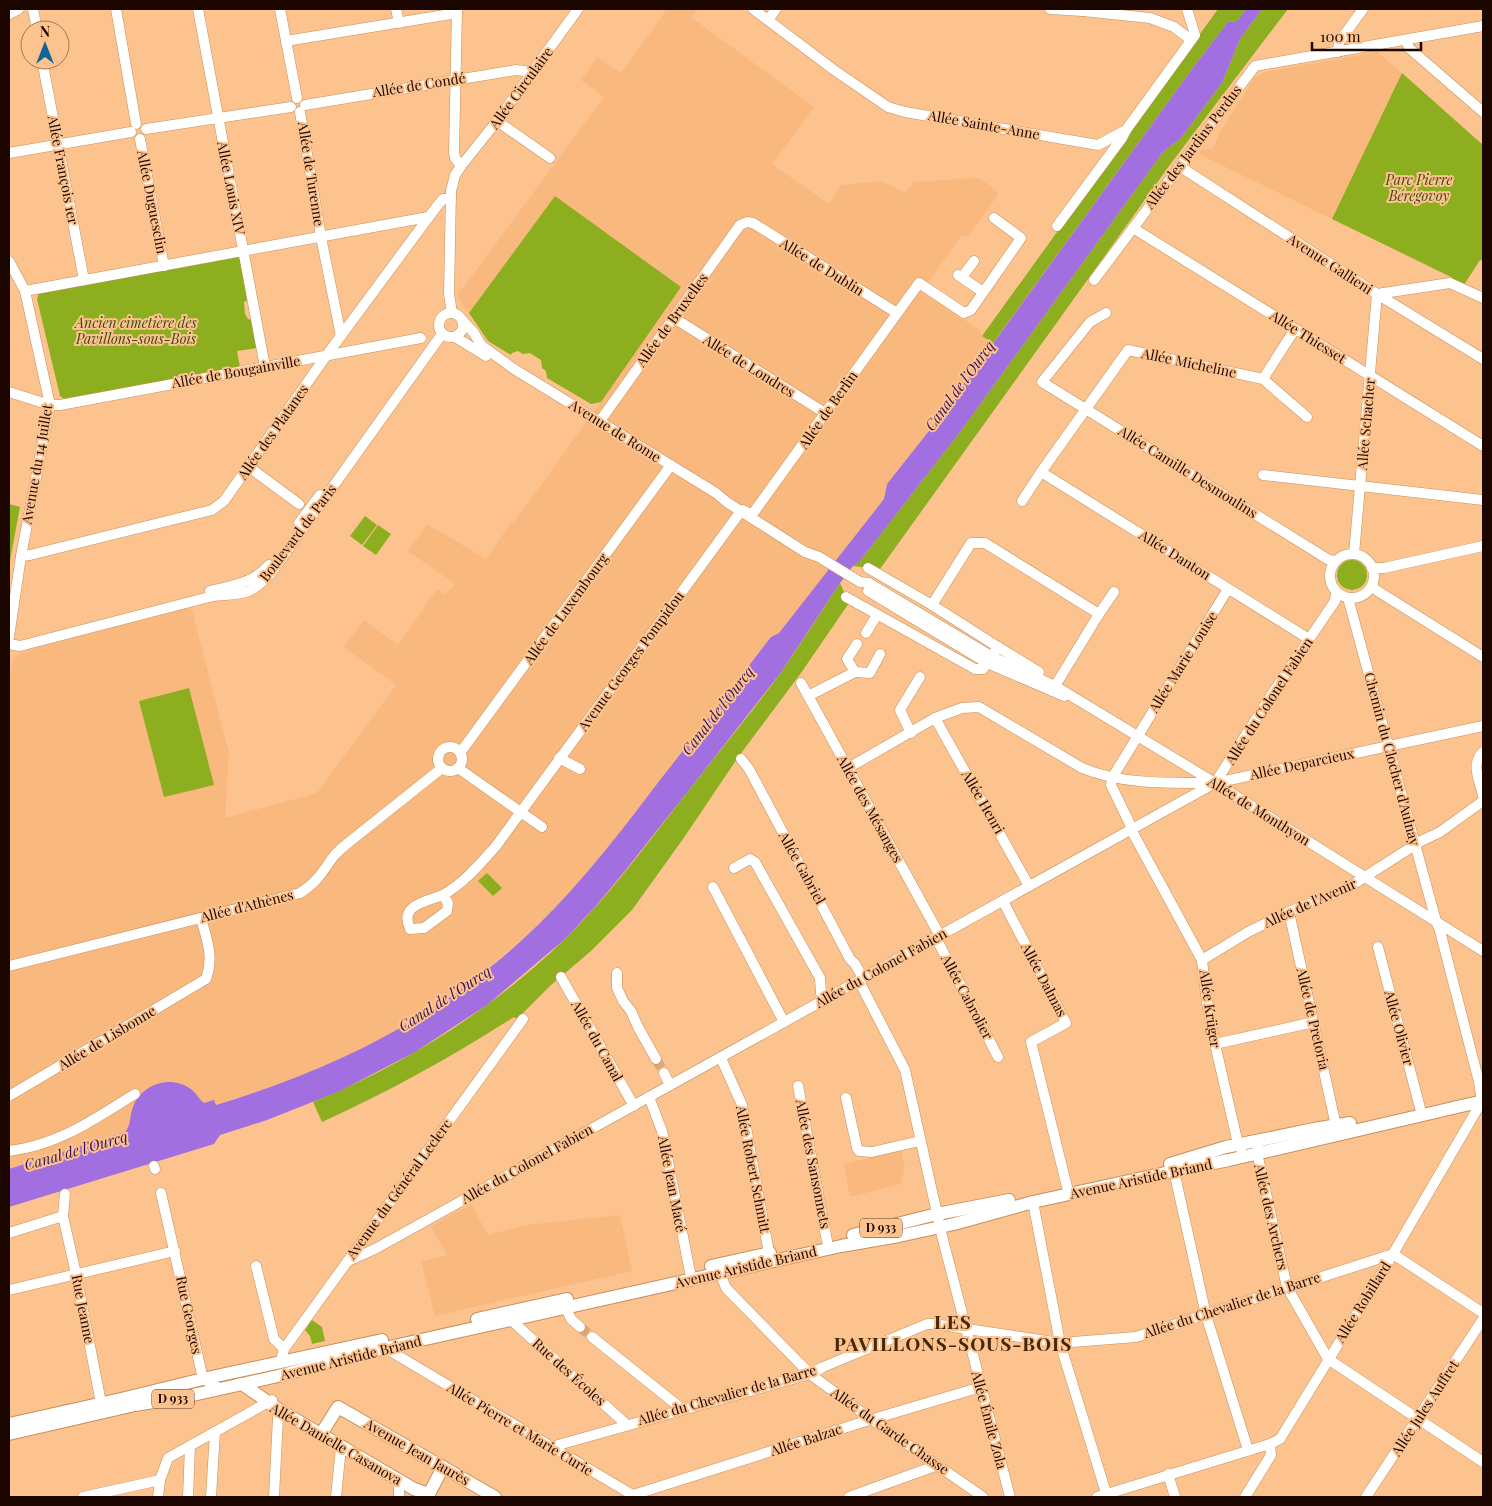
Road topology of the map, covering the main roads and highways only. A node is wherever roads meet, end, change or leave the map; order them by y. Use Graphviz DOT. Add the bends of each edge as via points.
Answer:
graph roads {
  1 [pos="1482,1097"];
  2 [pos="282,1355"];
  3 [pos="244,1369"];
  4 [pos="278,1376"];
  5 [pos="246,1383"];
  6 [pos="269,1401"];
  7 [pos="330,1420"];
  8 [pos="9,1424"];
  9 [pos="9,1434"];
  10 [pos="321,1434"];
  11 [pos="443,1467"];
  12 [pos="431,1495"];
  13 [pos="495,1497"];
  1 -- 2 [label="main road, Avenue Aristide Briand / D 933" via="1238,1144 1172,1163 402,1336"];
  1 -- 4 [label="main road, Avenue Aristide Briand / D 933" via="1229,1160 1007,1208 974,1220 855,1242 403,1344"];
  2 -- 3 [label="main road, Avenue Aristide Briand / D 933"];
  2 -- 4 [label="main road"];
  3 -- 5 [label="main road"];
  3 -- 8 [label="main road, Avenue Aristide Briand / D 933"];
  4 -- 5 [label="main road, Avenue Aristide Briand / D 933"];
  5 -- 6 [label="main road, Allée Danielle Casanova"];
  5 -- 9 [label="main road, Avenue Aristide Briand / D 933"];
  6 -- 7 [label="main road, Allée Danielle Casanova" via="312,1424"];
  6 -- 10 [label="main road, Allée Danielle Casanova" via="281,1412"];
  7 -- 10 [label="main road"];
  7 -- 11 [label="main road, Avenue Jean Jaurès" via="338,1408"];
  10 -- 12 [label="main road, Allée Danielle Casanova" via="414,1489"];
  11 -- 12 [label="main road"];
  11 -- 13 [label="main road, Avenue Jean Jaurès"];
}
